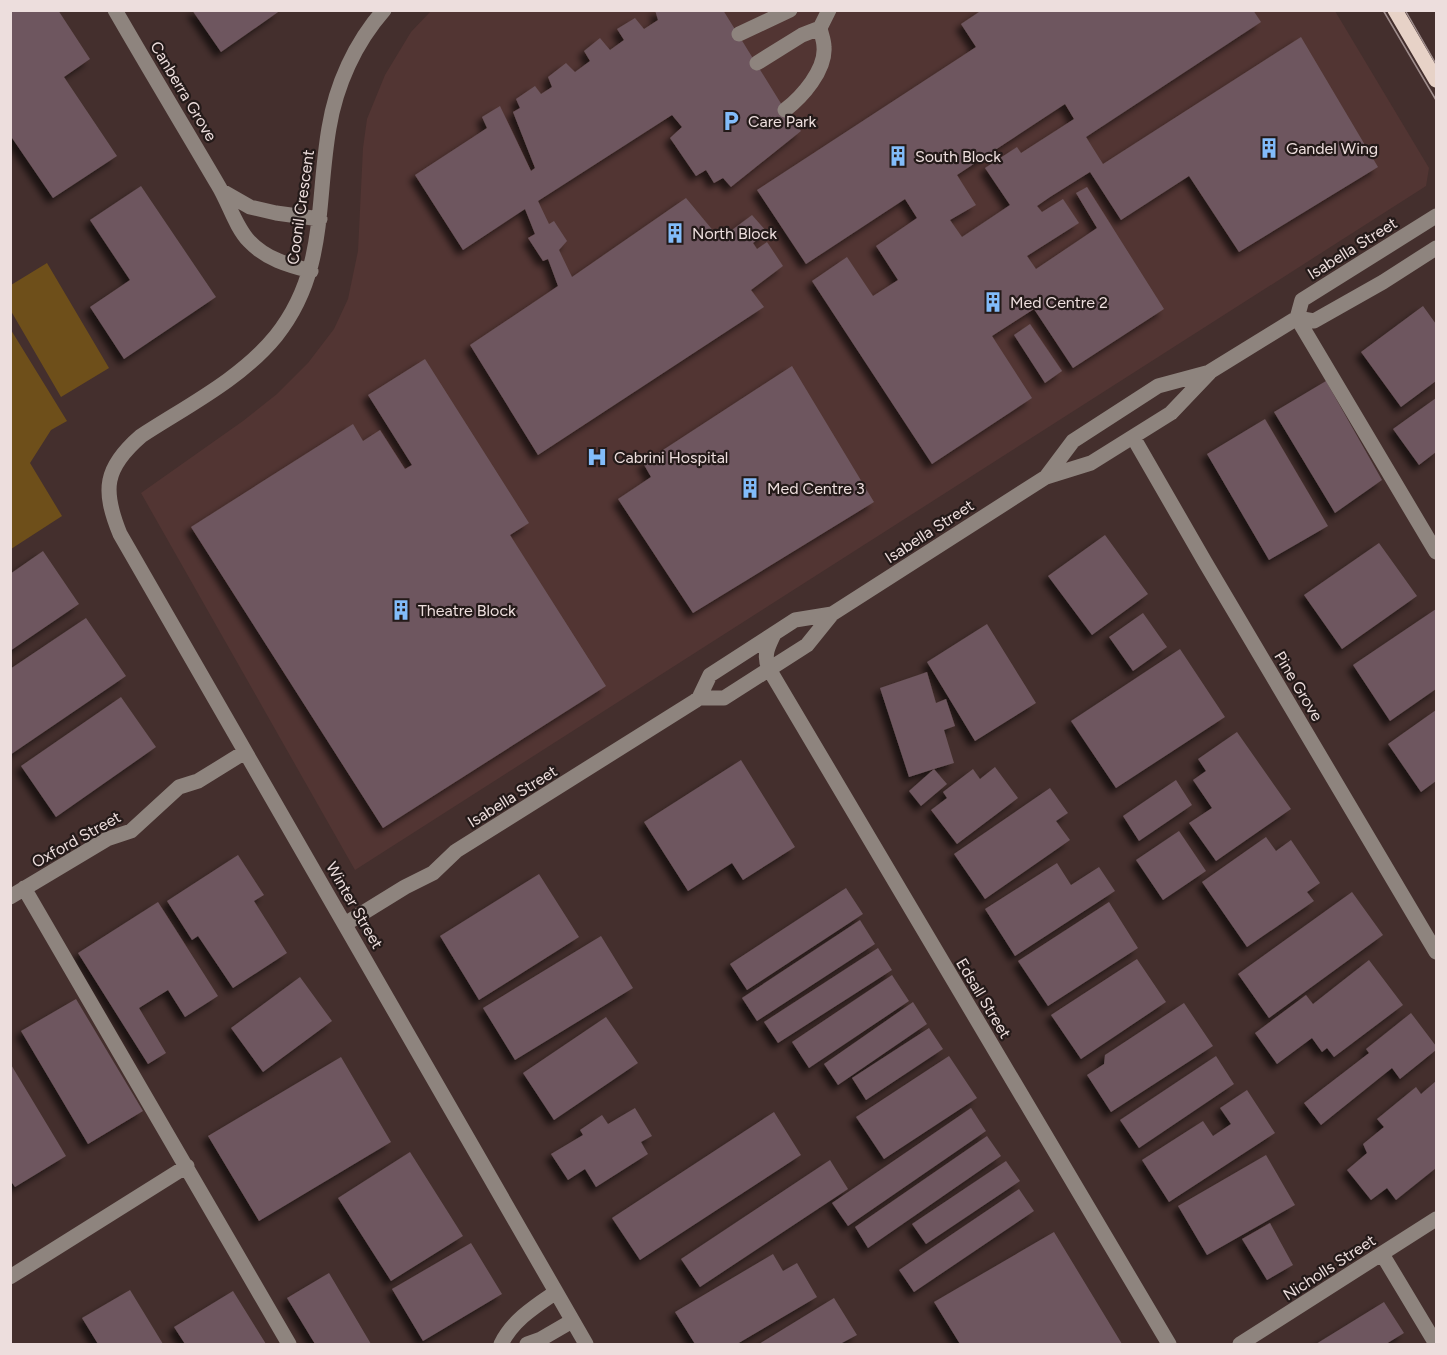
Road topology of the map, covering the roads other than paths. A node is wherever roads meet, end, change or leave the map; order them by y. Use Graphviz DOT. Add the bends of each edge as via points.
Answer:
graph roads {
  1 [pos="115,10"];
  2 [pos="384,10"];
  3 [pos="790,10"];
  4 [pos="829,10"];
  5 [pos="1395,10"];
  6 [pos="820,28"];
  7 [pos="739,34"];
  8 [pos="757,63"];
  9 [pos="1437,80"];
  10 [pos="785,110"];
  11 [pos="222,191"];
  12 [pos="1437,216"];
  13 [pos="320,219"];
  14 [pos="1437,248"];
  15 [pos="311,271"];
  16 [pos="1297,318"];
  17 [pos="1211,371"];
  18 [pos="1133,437"];
  19 [pos="1046,477"];
  20 [pos="110,479"];
  21 [pos="1437,552"];
  22 [pos="832,614"];
  23 [pos="774,634"];
  24 [pos="769,669"];
  25 [pos="699,698"];
  26 [pos="245,752"];
  27 [pos="24,888"];
  28 [pos="10,897"];
  29 [pos="345,924"];
  30 [pos="1437,952"];
  31 [pos="187,1166"];
  32 [pos="1437,1219"];
  33 [pos="1382,1254"];
  34 [pos="10,1276"];
  35 [pos="556,1293"];
  36 [pos="572,1321"];
  37 [pos="289,1344"];
  38 [pos="501,1344"];
  39 [pos="527,1344"];
  40 [pos="586,1344"];
  41 [pos="1168,1344"];
  42 [pos="1240,1344"];
  43 [pos="1437,1344"];
  1 -- 11 [label="street, Canberra Grove"];
  2 -- 13 [label="street, Coonil Crescent" via="355,50 338,89 329,128"];
  3 -- 7 [label="street"];
  4 -- 6 [label="street"];
  5 -- 9 [label="main road"];
  6 -- 8 [label="street"];
  6 -- 10 [label="street" via="825,49 814,80 803,96"];
  11 -- 13 [label="street, Canberra Grove" via="250,207"];
  11 -- 15 [label="street, Canberra Grove" via="249,241 281,263"];
  12 -- 16 [label="street, Isabella Street" via="1302,300"];
  13 -- 15 [label="street, Coonil Crescent"];
  14 -- 16 [label="street, Isabella Street" via="1314,321"];
  15 -- 20 [label="street, Coonil Crescent" via="302,296 276,336 239,372 135,442 117,462"];
  16 -- 17 [label="street, Isabella Street"];
  16 -- 21 [label="street"];
  17 -- 18 [label="street, Isabella Street" via="1171,413"];
  17 -- 19 [label="street, Isabella Street" via="1158,386 1073,441"];
  18 -- 19 [label="street, Isabella Street" via="1091,463"];
  18 -- 30 [label="street, Pine Grove"];
  19 -- 22 [label="street, Isabella Street"];
  20 -- 26 [label="street, Winter Street" via="109,504 120,534"];
  22 -- 23 [label="street, Isabella Street" via="795,620"];
  22 -- 24 [label="street, Isabella Street" via="807,645"];
  23 -- 24 [label="street" via="765,660"];
  23 -- 25 [label="street, Isabella Street" via="710,675"];
  24 -- 25 [label="street, Isabella Street" via="724,698"];
  24 -- 41 [label="street, Edsall Street"];
  25 -- 29 [label="street, Isabella Street" via="456,851 433,873"];
  26 -- 27 [label="street, Oxford Street" via="198,780 178,787 131,831 107,839"];
  26 -- 29 [label="street, Winter Street"];
  27 -- 28 [label="street, Oxford Street"];
  27 -- 31 [label="street"];
  29 -- 35 [label="street, Winter Street"];
  31 -- 34 [label="street"];
  31 -- 37 [label="street"];
  32 -- 33 [label="street, Nicholls Street"];
  33 -- 42 [label="street, Nicholls Street"];
  33 -- 43 [label="street"];
  35 -- 36 [label="street, Winter Street"];
  35 -- 38 [label="street" via="526,1313"];
  36 -- 39 [label="street"];
  36 -- 40 [label="street, Winter Street"];
}
